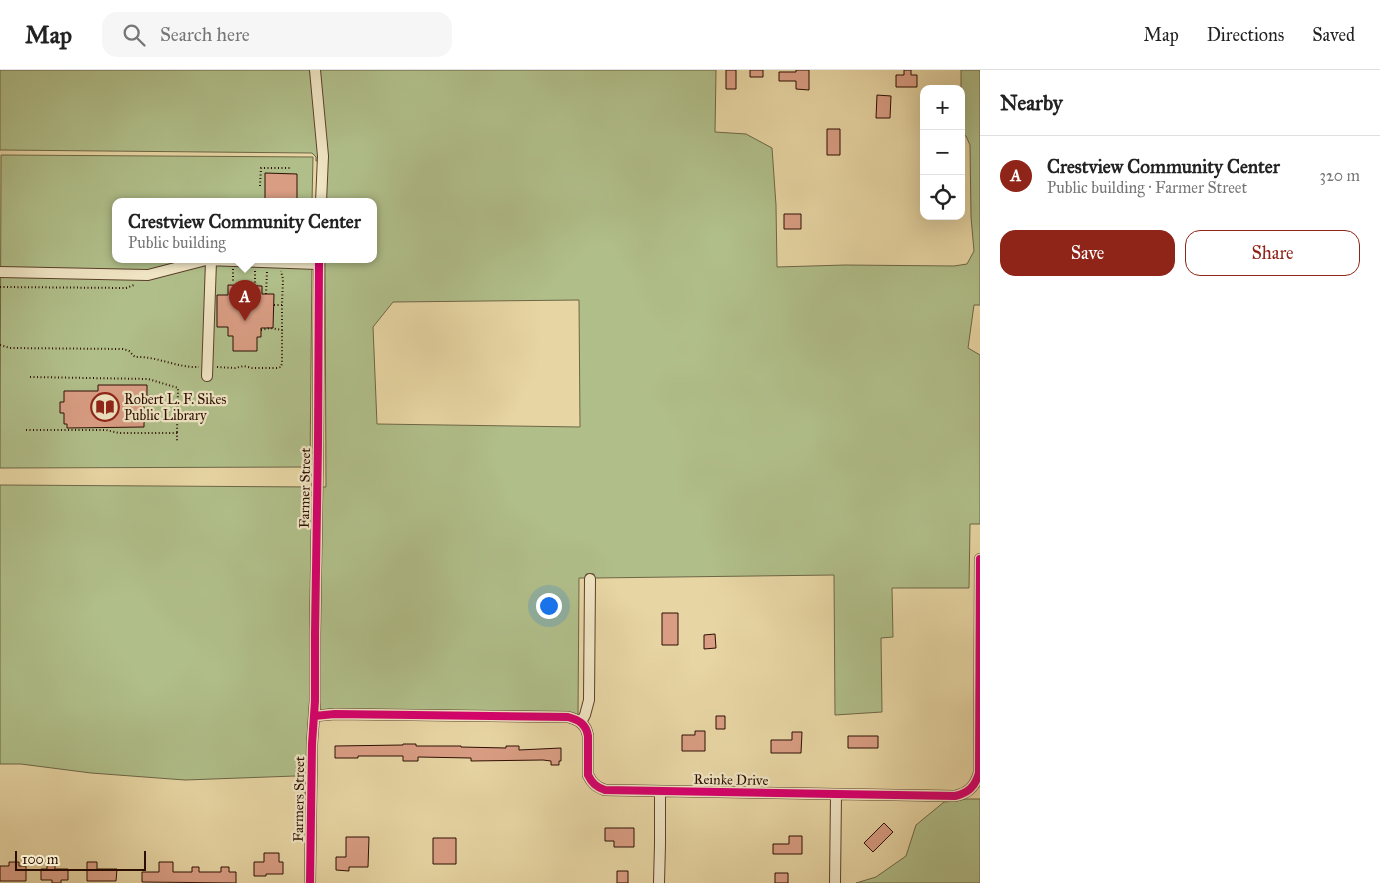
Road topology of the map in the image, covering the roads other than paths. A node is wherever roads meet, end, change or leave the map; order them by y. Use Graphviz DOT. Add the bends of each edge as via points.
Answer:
graph roads {
  1 [pos="315,70"];
  2 [pos="321,198"];
  3 [pos="194,263"];
  4 [pos="211,263"];
  5 [pos="318,263"];
  6 [pos="0,272"];
  7 [pos="208,376"];
  8 [pos="980,559"];
  9 [pos="590,579"];
  10 [pos="314,716"];
  11 [pos="581,722"];
  12 [pos="660,792"];
  13 [pos="836,794"];
  14 [pos="310,883"];
  15 [pos="659,883"];
  16 [pos="835,883"];
  1 -- 2 [label="street" via="324,156"];
  3 -- 6 [label="street" via="148,275"];
  4 -- 7 [label="street"];
  5 -- 10 [label="street, Farmer Street"];
  8 -- 13 [label="street, Reinke Drive" via="977,780 964,794 949,797"];
  9 -- 11 [label="street" via="589,700"];
  10 -- 11 [label="street" via="568,717"];
  10 -- 14 [label="street, Farmers Street"];
  11 -- 12 [label="street, Reinke Drive" via="588,736 588,775 596,787"];
  12 -- 13 [label="street, Reinke Drive"];
  12 -- 15 [label="street"];
  13 -- 16 [label="street"];
}
